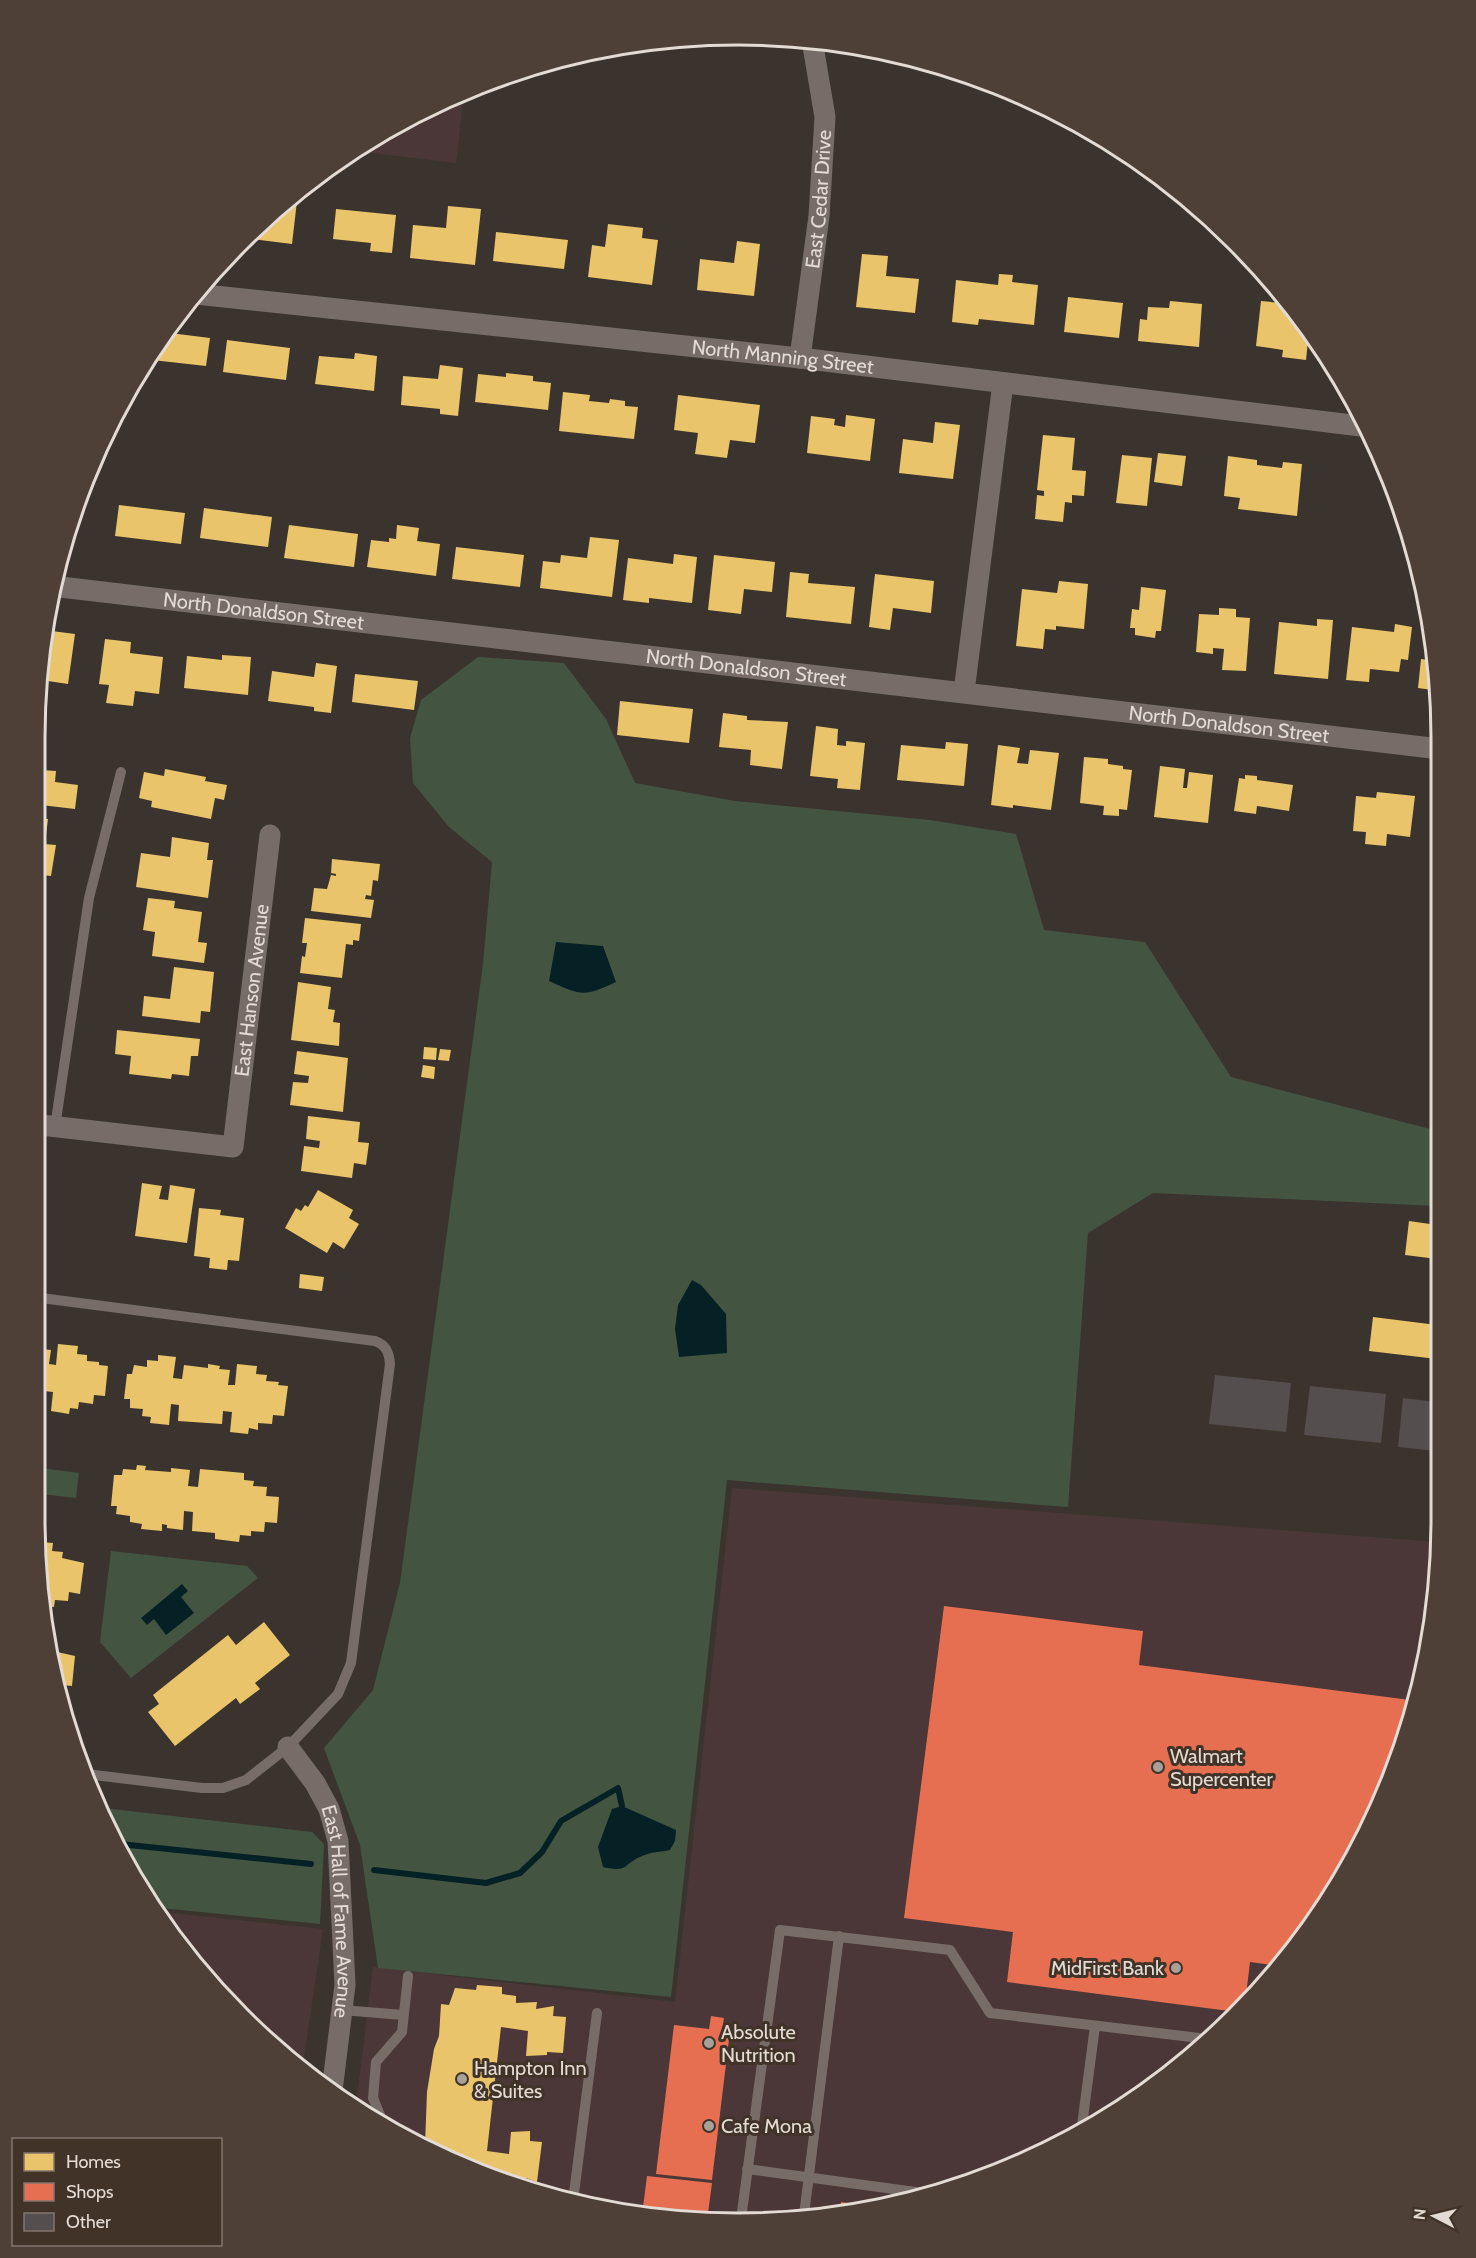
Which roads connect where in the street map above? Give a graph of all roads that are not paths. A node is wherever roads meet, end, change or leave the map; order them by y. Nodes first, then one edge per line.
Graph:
1 (814, 49) edge
2 (206, 294) edge
3 (800, 358) junction
4 (1003, 383) junction
5 (1356, 425) edge
6 (62, 587) edge
7 (964, 692) junction
8 (1431, 748) edge
9 (121, 772) dead end
10 (270, 835) dead end
11 (48, 1126) edge
12 (45, 1299) edge
13 (288, 1747) junction
14 (94, 1775) edge
15 (839, 1936) junction
16 (408, 1976) dead end
17 (342, 2010) junction
18 (597, 2013) dead end
19 (403, 2015) junction
20 (1095, 2025) junction
21 (1198, 2038) edge
22 (333, 2082) edge
23 (379, 2112) edge
24 (1083, 2121) edge
25 (747, 2169) junction
26 (808, 2178) junction
27 (911, 2191) edge
28 (574, 2193) edge
29 (805, 2210) edge
30 (742, 2213) edge

1 - 3 street, East Cedar Drive
2 - 3 street, North Manning Street
3 - 4 street, North Manning Street
4 - 5 street, North Manning Street
4 - 7 street
6 - 7 street, North Donaldson Street
7 - 8 street, North Donaldson Street
9 - 11 lane
10 - 11 street, East Hanson Avenue
12 - 13 lane
13 - 14 lane
13 - 17 street, East Hall of Fame Avenue
15 - 20 lane
15 - 25 lane
15 - 26 lane
16 - 19 lane
17 - 19 lane
17 - 22 street, East Hall of Fame Avenue
18 - 28 lane
19 - 23 lane
20 - 21 lane
20 - 24 lane
25 - 26 lane
25 - 30 lane
26 - 27 lane
26 - 29 lane

